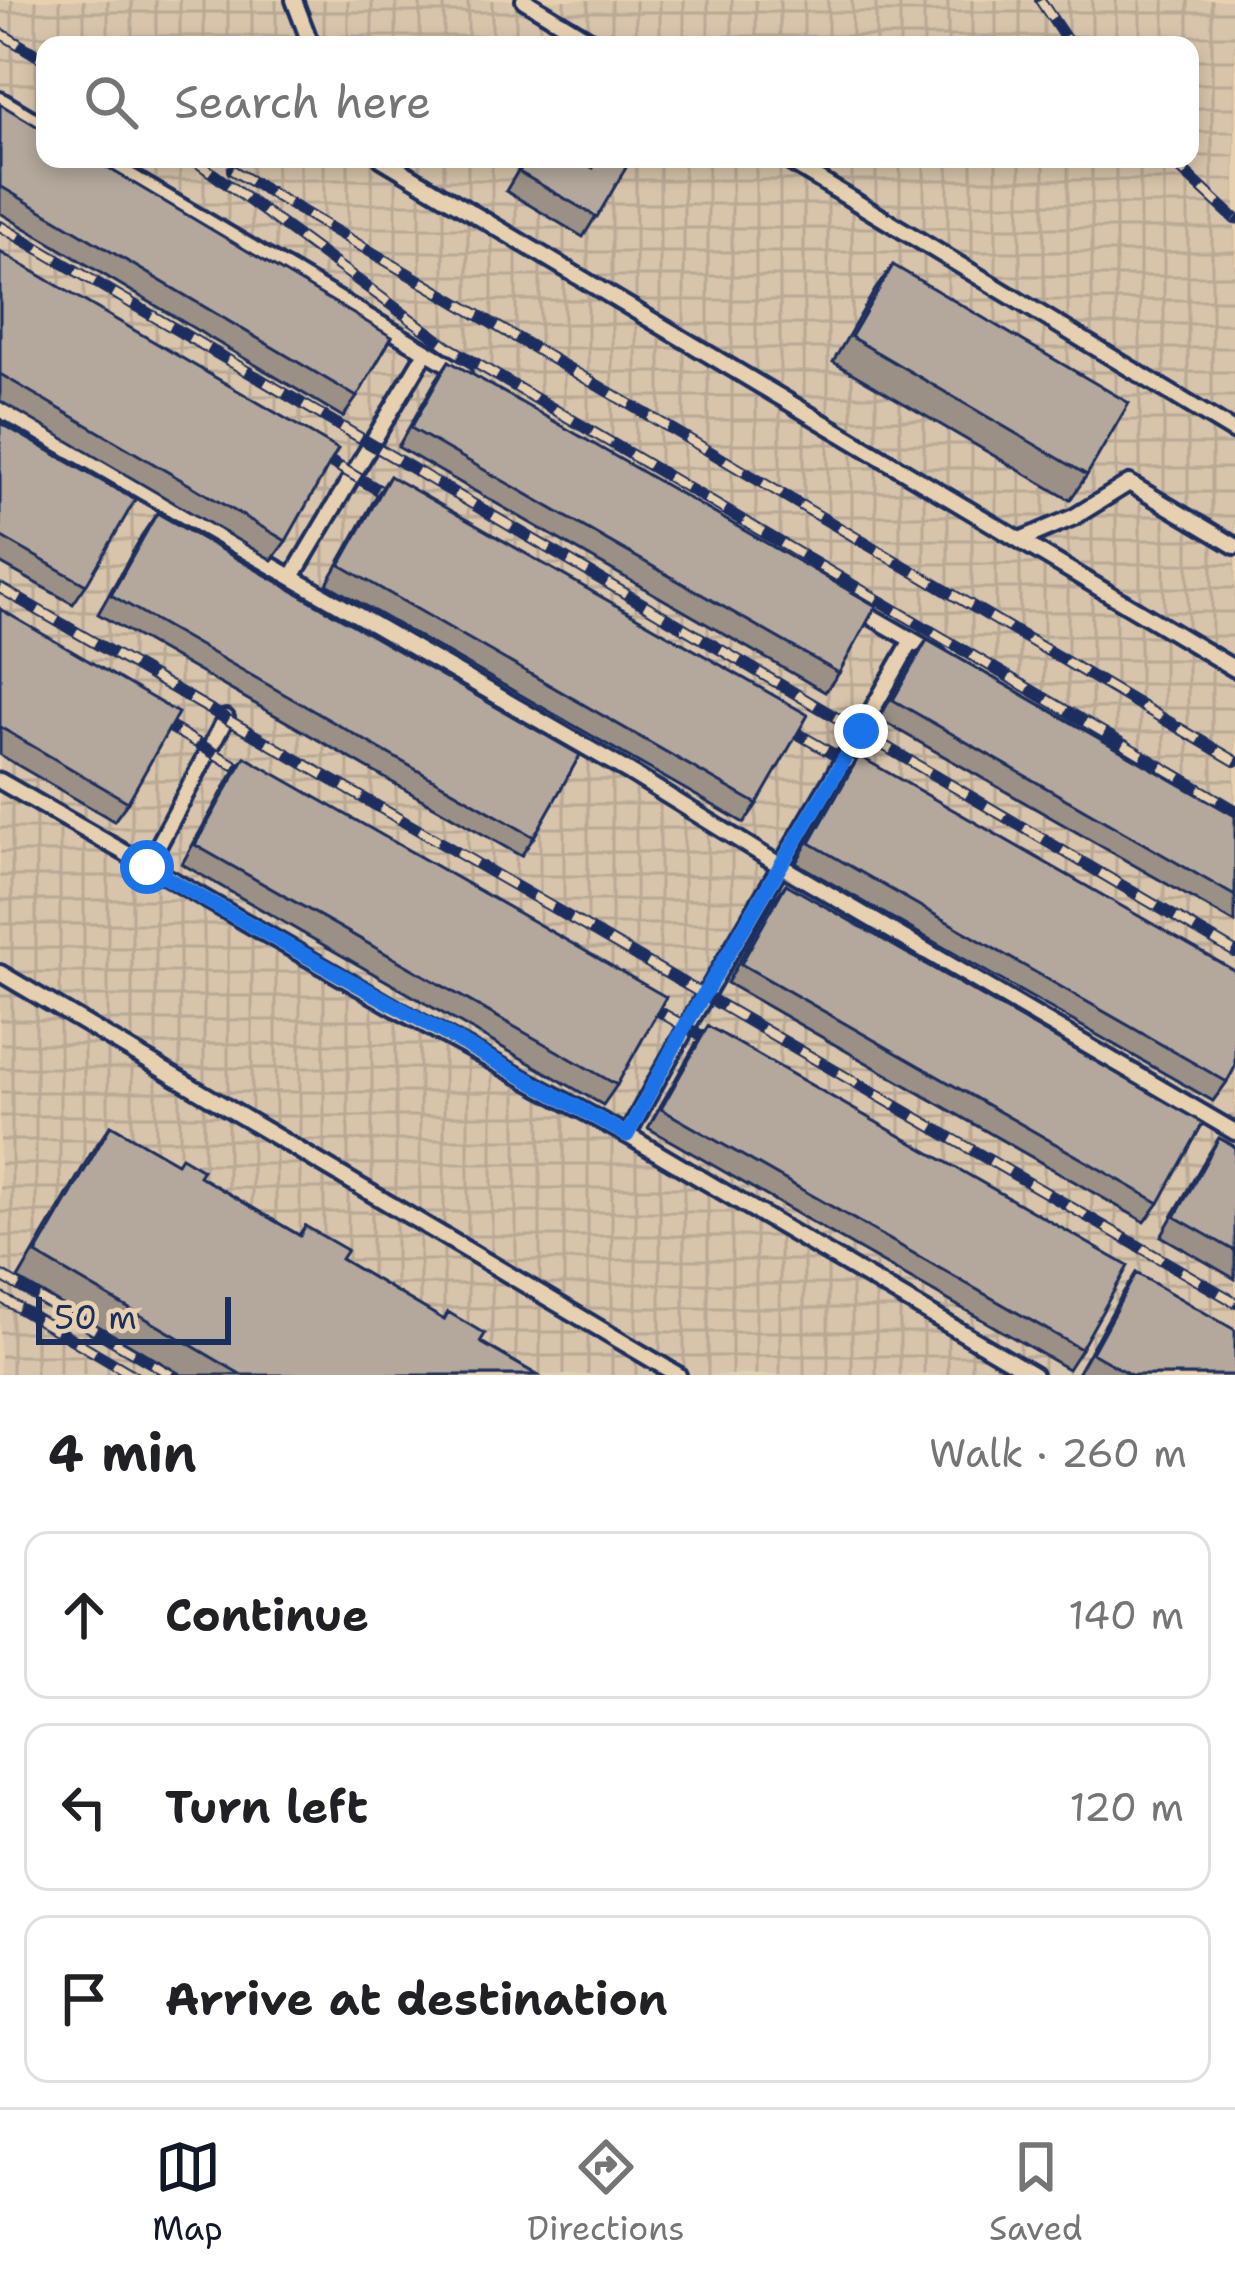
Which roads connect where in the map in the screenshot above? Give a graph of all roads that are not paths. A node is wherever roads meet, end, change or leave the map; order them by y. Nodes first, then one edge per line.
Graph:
1 (294, 0) edge
2 (524, 0) edge
3 (308, 36) edge
4 (583, 36) edge
5 (0, 100) edge
6 (36, 122) edge
7 (116, 168) edge
8 (397, 168) edge
9 (800, 168) edge
10 (426, 352) junction
11 (479, 383) edge
12 (0, 409) edge
13 (1235, 432) edge
14 (1020, 540) junction
15 (1235, 546) edge
16 (292, 577) junction
17 (853, 605) edge
18 (912, 640) junction
19 (952, 663) edge
20 (1235, 669) edge
21 (226, 718) dead end
22 (0, 781) edge
23 (782, 866) junction
24 (147, 867) junction
25 (0, 973) edge
26 (1235, 1132) edge
27 (627, 1135) junction
28 (678, 1375) edge
29 (1034, 1375) edge

1 - 3 lane
2 - 4 lane
5 - 6 lane
7 - 10 lane
8 - 14 lane
9 - 13 lane
10 - 11 lane
10 - 16 lane
12 - 16 lane
14 - 15 lane
14 - 20 lane
16 - 23 lane
17 - 18 lane
18 - 19 lane
18 - 23 lane
21 - 24 lane
22 - 24 lane
23 - 26 lane
23 - 27 lane
24 - 27 lane
25 - 28 lane
27 - 29 lane

